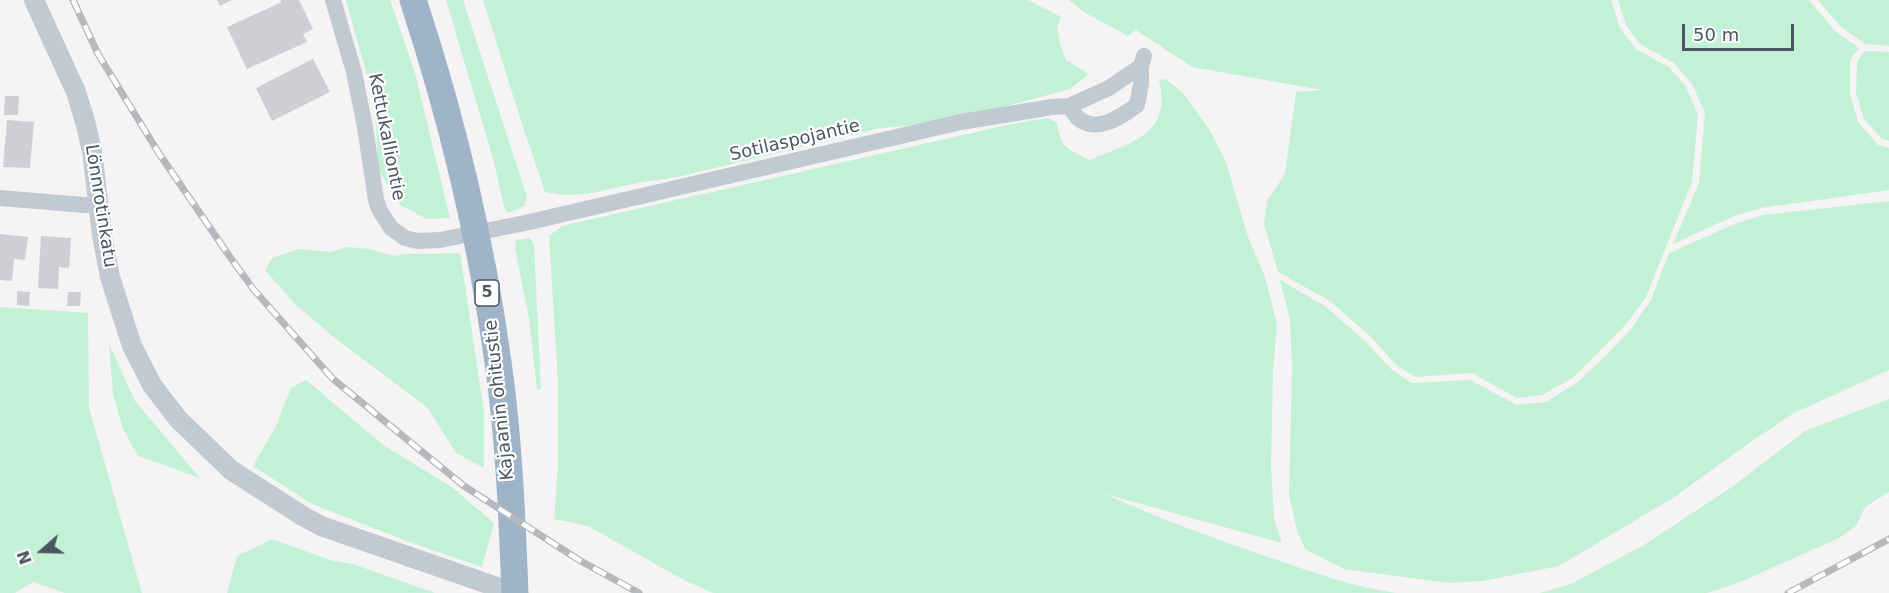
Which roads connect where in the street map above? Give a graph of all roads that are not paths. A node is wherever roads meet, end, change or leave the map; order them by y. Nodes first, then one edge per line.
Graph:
1 (34, 0) edge
2 (333, 0) edge
3 (413, 0) edge
4 (1069, 106) junction
5 (0, 198) edge
6 (98, 205) junction
7 (440, 240) joint
8 (514, 593) edge

1 - 6 street, Lönnrotinkatu
2 - 7 street, Kettukalliontie
3 - 8 highway, Kajaanin ohitustie / 5
4 - 4 street, Sotilaspojantie
4 - 7 street, Sotilaspojantie
5 - 6 street
6 - 8 street, Lönnrotinkatu

